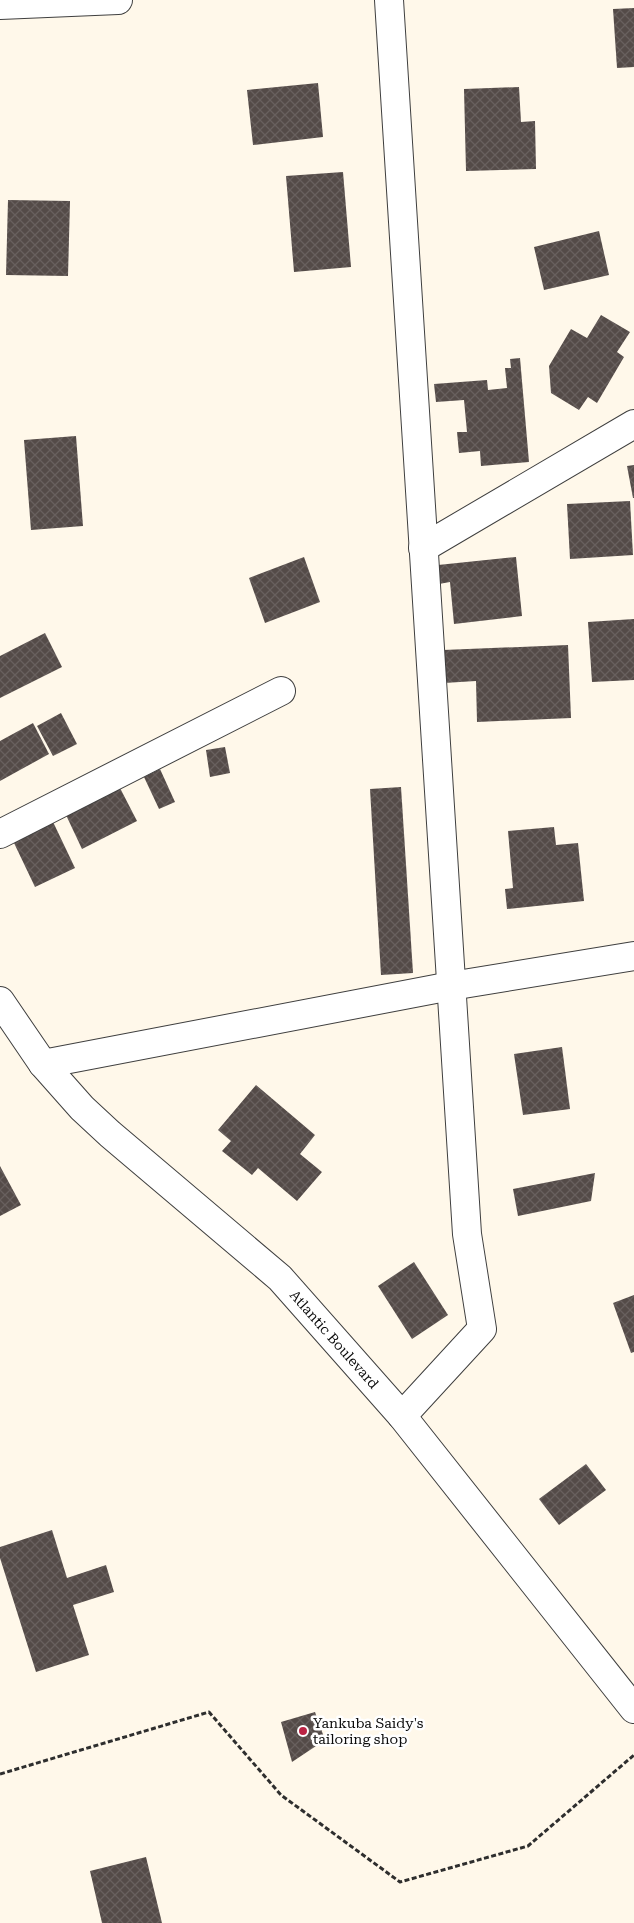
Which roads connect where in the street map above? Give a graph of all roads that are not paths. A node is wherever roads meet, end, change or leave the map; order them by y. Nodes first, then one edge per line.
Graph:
1 (118, 0) edge
2 (389, 0) edge
3 (0, 5) edge
4 (634, 424) edge
5 (423, 548) junction
6 (281, 691) dead end
7 (0, 834) edge
8 (634, 956) edge
9 (451, 986) junction
10 (0, 1002) edge
11 (43, 1064) junction
12 (402, 1416) junction
13 (634, 1709) edge

1 - 3 street
2 - 5 street
4 - 5 street
5 - 9 street
6 - 7 street
8 - 9 street
9 - 11 street
9 - 12 street
10 - 11 street, Atlantic Boulevard
11 - 12 street, Atlantic Boulevard
12 - 13 street, Atlantic Boulevard

